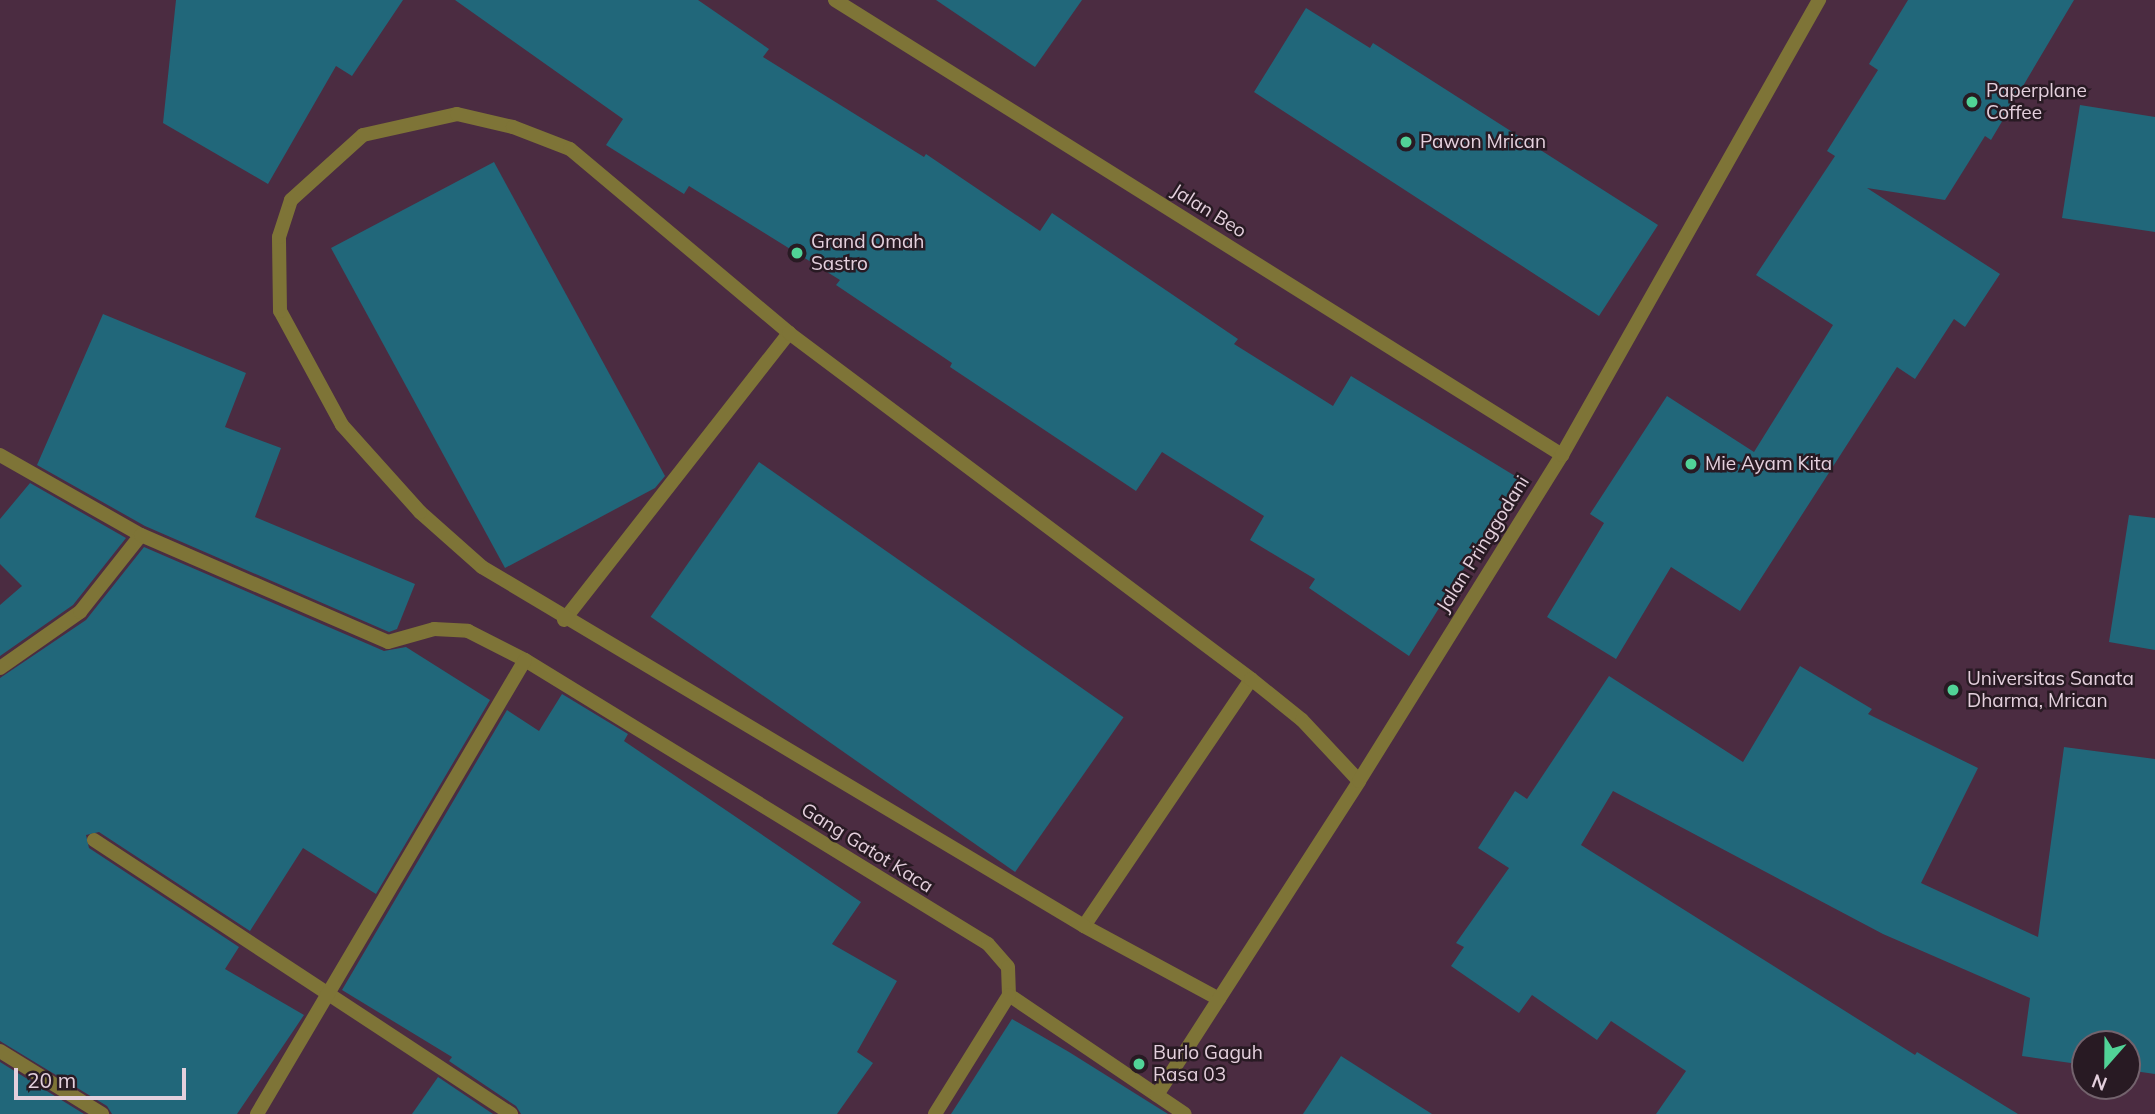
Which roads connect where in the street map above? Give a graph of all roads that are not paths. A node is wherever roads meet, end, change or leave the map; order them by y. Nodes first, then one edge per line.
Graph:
1 (835, 0) edge
2 (1819, 0) edge
3 (789, 332) junction
4 (1562, 454) junction
5 (0, 455) edge
6 (141, 535) junction
7 (564, 620) junction
8 (525, 660) junction
9 (0, 668) edge
10 (1251, 679) junction
11 (1359, 781) junction
12 (94, 840) dead end
13 (1084, 926) junction
14 (330, 993) junction
15 (1009, 996) junction
16 (1219, 999) junction
17 (0, 1051) edge
18 (1157, 1095) junction
19 (102, 1114) edge
20 (257, 1114) edge
21 (511, 1114) edge
22 (934, 1114) edge
23 (1185, 1114) edge

1 - 4 street, Jalan Beo
2 - 4 street, Jalan Pringgodani
3 - 7 street
3 - 7 street
3 - 10 street
4 - 11 street, Jalan Pringgodani
5 - 6 street, Gang Gatot Kaca
6 - 8 street, Gang Gatot Kaca
6 - 9 street
7 - 13 street
8 - 14 street
8 - 15 street, Gang Gatot Kaca
10 - 11 street
10 - 13 street
11 - 16 street, Jalan Pringgodani
12 - 14 street
13 - 16 street
14 - 20 street
14 - 21 street
15 - 18 street
15 - 22 street
16 - 18 street, Jalan Pringgodani
17 - 19 street
18 - 23 street

